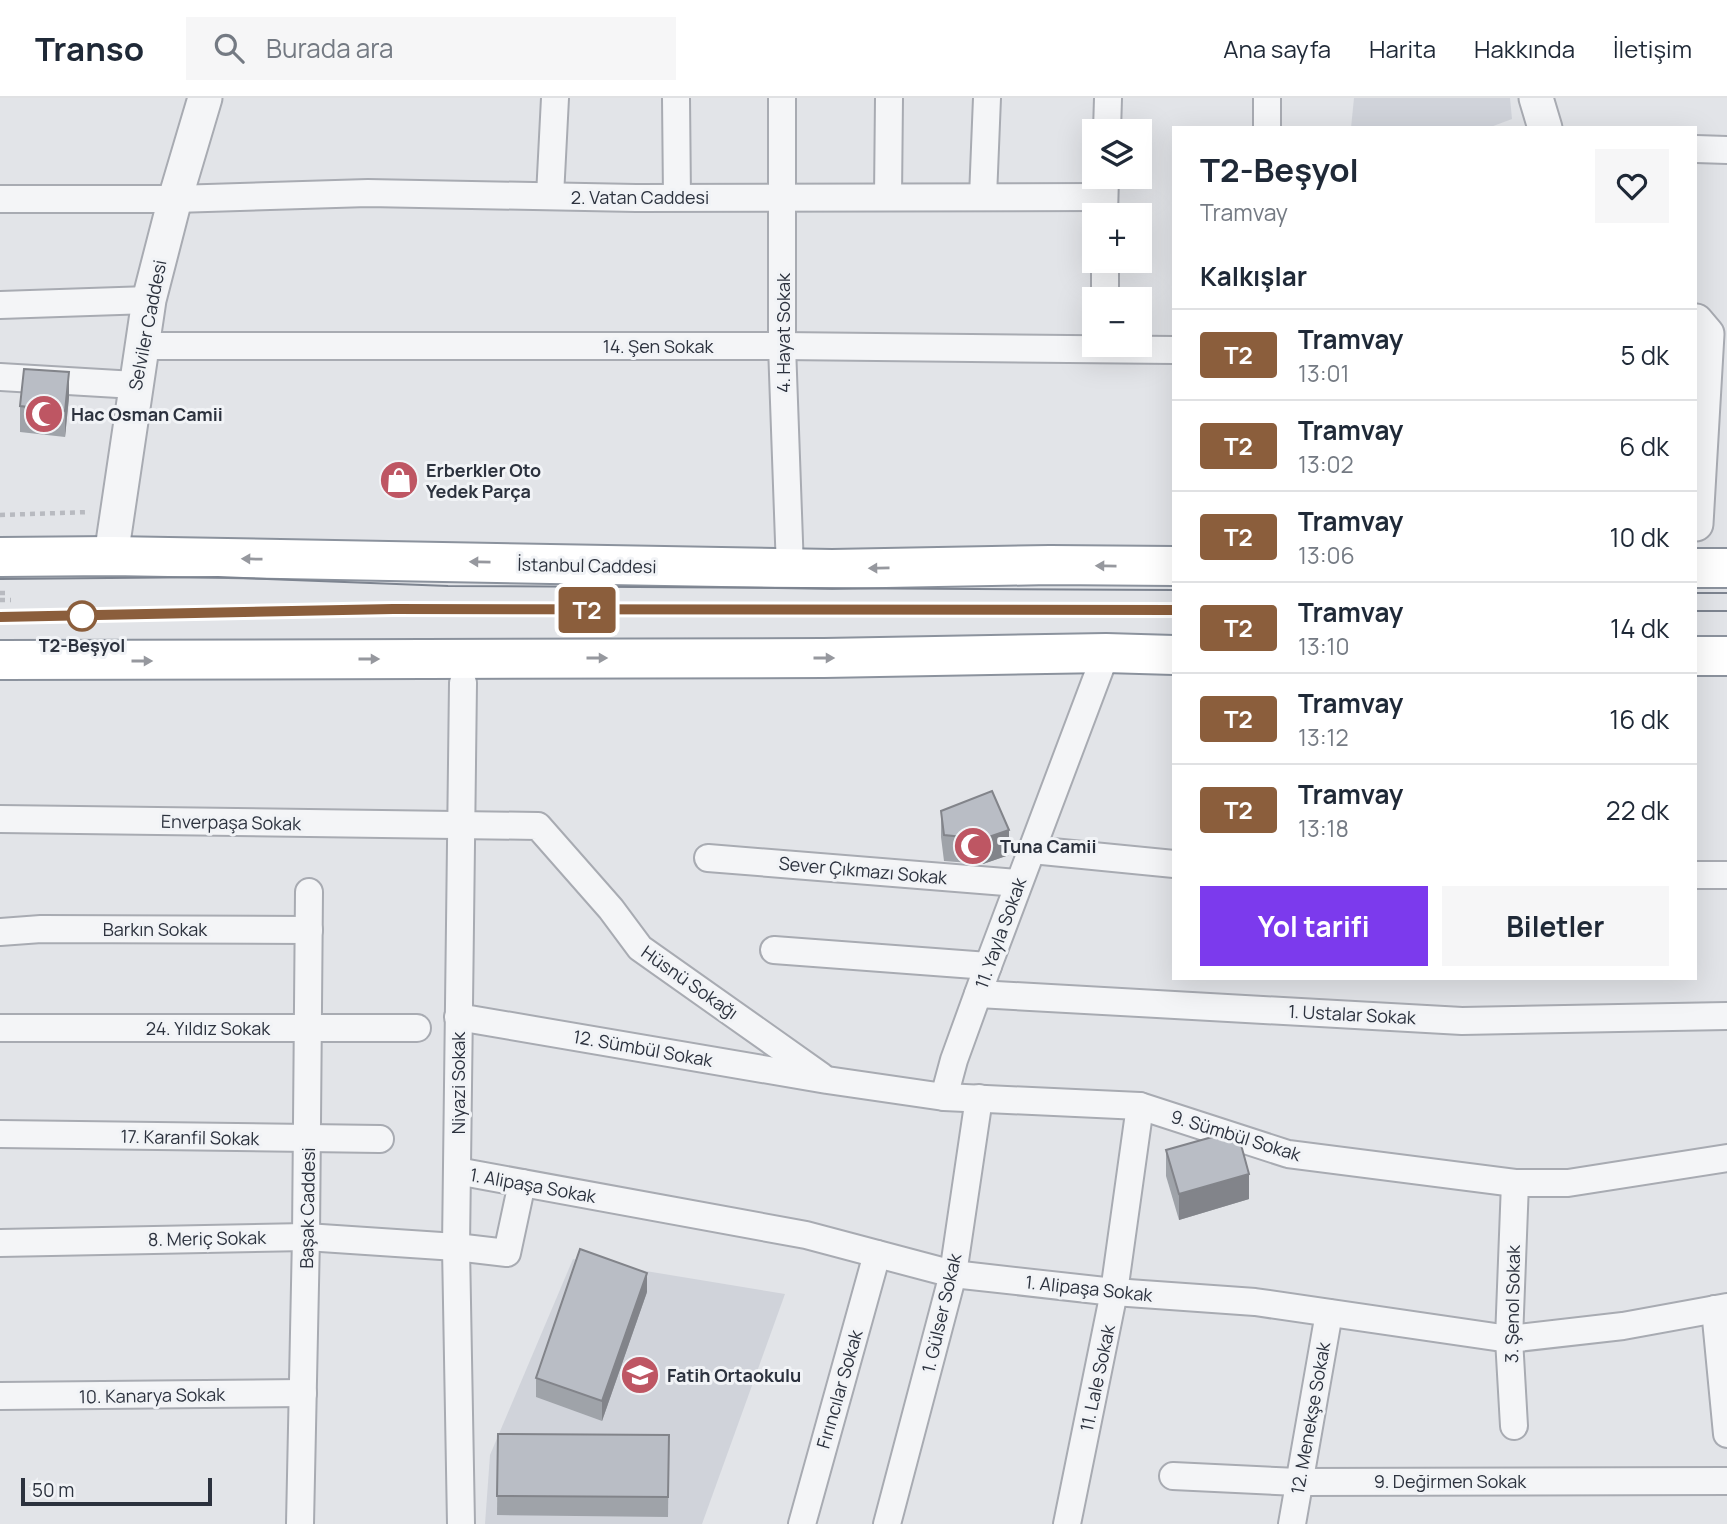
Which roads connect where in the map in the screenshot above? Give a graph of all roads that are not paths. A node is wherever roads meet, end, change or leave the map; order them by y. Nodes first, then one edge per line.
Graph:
1 (205, 98) edge
2 (555, 98) edge
3 (676, 98) edge
4 (782, 98) edge
5 (889, 98) edge
6 (987, 98) edge
7 (1108, 98) edge
8 (1267, 98) edge
9 (1536, 98) edge
10 (1107, 119) edge
11 (1267, 126) edge
12 (1544, 126) edge
13 (1697, 149) edge
14 (1727, 150) edge
15 (550, 196) junction
16 (1105, 196) edge
17 (677, 197) junction
18 (783, 197) junction
19 (888, 197) junction
20 (983, 197) junction
21 (175, 199) junction
22 (0, 200) edge
23 (149, 300) junction
24 (0, 305) edge
25 (1707, 331) edge
26 (141, 346) junction
27 (782, 346) junction
28 (1082, 347) edge
29 (1152, 349) edge
30 (1172, 350) edge
31 (0, 376) edge
32 (135, 385) junction
33 (1697, 506) edge
34 (111, 556) junction
35 (0, 557) edge
36 (1172, 566) edge
37 (1697, 568) edge
38 (1727, 568) edge
39 (790, 569) junction
40 (1106, 653) junction
41 (1172, 655) edge
42 (1697, 656) edge
43 (1727, 656) edge
44 (0, 660) edge
45 (463, 683) dead end
46 (0, 819) edge
47 (461, 825) junction
48 (1032, 850) junction
49 (708, 858) dead end
50 (1172, 864) edge
51 (1697, 875) edge
52 (1727, 875) edge
53 (1018, 883) junction
54 (309, 892) dead end
55 (309, 930) junction
56 (0, 932) edge
57 (774, 950) dead end
58 (988, 966) junction
59 (978, 993) junction
60 (1727, 1016) edge
61 (458, 1017) junction
62 (309, 1027) junction
63 (0, 1028) edge
64 (417, 1028) dead end
65 (827, 1080) junction
66 (944, 1097) junction
67 (979, 1098) junction
68 (1140, 1106) junction
69 (0, 1134) edge
70 (308, 1139) junction
71 (380, 1139) dead end
72 (1727, 1158) edge
73 (457, 1171) junction
74 (522, 1183) junction
75 (1515, 1183) junction
76 (306, 1237) junction
77 (0, 1242) edge
78 (456, 1247) junction
79 (877, 1254) junction
80 (953, 1274) junction
81 (1114, 1292) junction
82 (1721, 1308) edge
83 (1329, 1313) junction
84 (1509, 1339) junction
85 (303, 1393) junction
86 (0, 1396) edge
87 (1514, 1426) dead end
88 (1727, 1434) edge
89 (1173, 1476) dead end
90 (1727, 1480) edge
91 (1298, 1482) junction
92 (300, 1524) edge
93 (461, 1524) edge
94 (802, 1524) edge
95 (887, 1524) edge
96 (1067, 1524) edge
97 (1292, 1524) edge

1 - 21 street, Selviler Caddesi
2 - 15 street
3 - 17 street
4 - 18 street, 4. Hayat Sokak
5 - 19 street
6 - 20 street
7 - 10 street
8 - 11 street
9 - 12 street
13 - 14 street
15 - 17 street, 2. Vatan Caddesi
15 - 21 street, 2. Vatan Caddesi
16 - 20 street, 2. Vatan Caddesi
17 - 18 street, 2. Vatan Caddesi
18 - 19 street, 2. Vatan Caddesi
18 - 27 street, 4. Hayat Sokak
19 - 20 street, 2. Vatan Caddesi
21 - 22 street, 2. Vatan Caddesi
21 - 23 street, Selviler Caddesi
23 - 24 street
23 - 26 street, Selviler Caddesi
25 - 33 street
26 - 27 street, 14. Şen Sokak
26 - 32 street, Selviler Caddesi
27 - 28 street, 14. Şen Sokak
27 - 39 street, 4. Hayat Sokak
29 - 30 street, 14. Şen Sokak
31 - 32 street
32 - 34 street, Selviler Caddesi
34 - 35 highway, İstanbul Caddesi
39 -> 34 highway, İstanbul Caddesi
36 -> 39 highway, İstanbul Caddesi
37 - 38 highway
40 - 41 highway
44 -> 40 highway
40 - 48 street, 11. Yayla Sokak
42 - 43 highway
45 - 47 street, Niyazi Sokak
46 - 47 street, Enverpaşa Sokak
47 - 61 street, Niyazi Sokak
47 - 65 street, Hüsnü Sokağı
48 - 50 street
48 - 53 street, 11. Yayla Sokak
49 - 53 street, Sever Çıkmazı Sokak
51 - 52 street
53 - 58 street, 11. Yayla Sokak
54 - 55 street, Başak Caddesi
55 - 56 street, Barkın Sokak
55 - 62 street, Başak Caddesi
57 - 58 street
58 - 59 street, 11. Yayla Sokak
59 - 60 street, 1. Ustalar Sokak
59 - 66 street, 11. Yayla Sokak
61 - 65 street, 12. Sümbül Sokak
61 - 73 street, Niyazi Sokak
62 - 63 street, 24. Yıldız Sokak
62 - 64 street, 24. Yıldız Sokak
62 - 70 street, Başak Caddesi
65 - 66 street, 9. Sümbül Sokak
66 - 67 street, 9. Sümbül Sokak
67 - 68 street, 9. Sümbül Sokak
67 - 80 street, 1. Gülser Sokak
68 - 75 street, 9. Sümbül Sokak
68 - 81 street, 11. Lale Sokak
69 - 70 street, 17. Karanfil Sokak
70 - 71 street, 17. Karanfil Sokak
70 - 76 street, Başak Caddesi
72 - 75 street, 9. Sümbül Sokak
73 - 74 street, 1. Alipaşa Sokak
73 - 78 street, Niyazi Sokak
74 - 78 street, 8. Meriç Sokak
74 - 79 street, 1. Alipaşa Sokak
75 - 84 street, 3. Şenol Sokak
76 - 77 street, 8. Meriç Sokak
76 - 78 street, 8. Meriç Sokak
76 - 85 street, Başak Caddesi
78 - 93 street, Niyazi Sokak
79 - 80 street, 1. Alipaşa Sokak
79 - 94 street, Fırıncılar Sokak
80 - 81 street, 1. Alipaşa Sokak
80 - 95 street, 1. Gülser Sokak
81 - 83 street, 1. Alipaşa Sokak
81 - 96 street, 11. Lale Sokak
82 - 84 street, 1. Alipaşa Sokak
82 - 88 street
83 - 84 street, 1. Alipaşa Sokak
83 - 91 street, 12. Menekşe Sokak
84 - 87 street, 3. Şenol Sokak
85 - 86 street, 10. Kanarya Sokak
85 - 92 street, Başak Caddesi
89 - 91 street, 9. Değirmen Sokak
90 - 91 street, 9. Değirmen Sokak
91 - 97 street, 12. Menekşe Sokak

